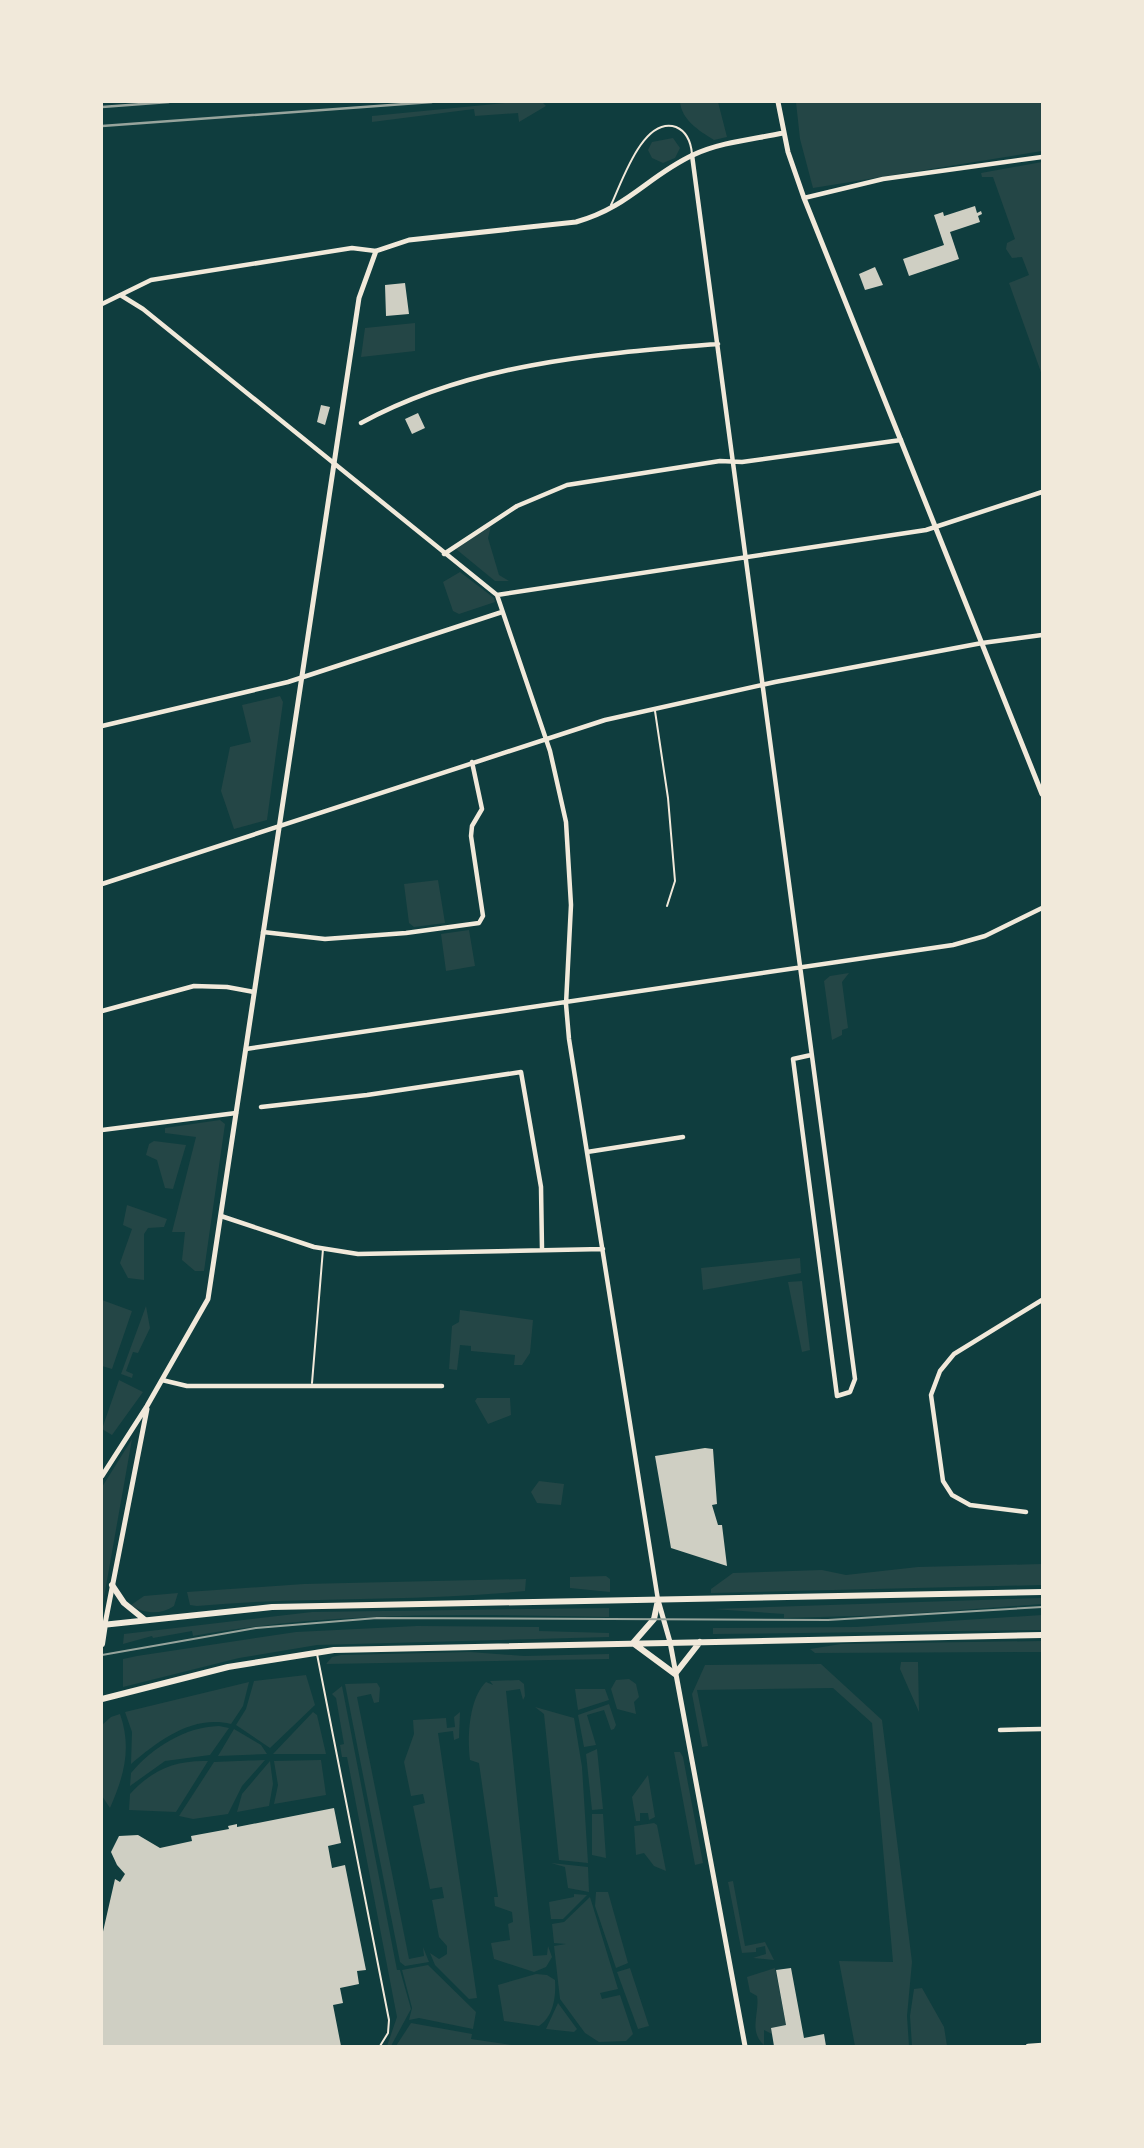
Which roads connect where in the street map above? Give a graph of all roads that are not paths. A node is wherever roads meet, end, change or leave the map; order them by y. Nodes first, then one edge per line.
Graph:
1 (778, 102) edge
2 (783, 133) junction
3 (692, 155) junction
4 (1042, 156) edge
5 (804, 198) junction
6 (608, 211) junction
7 (376, 251) junction
8 (122, 296) junction
9 (102, 304) edge
10 (718, 344) junction
11 (361, 423) dead end
12 (901, 440) junction
13 (733, 462) junction
14 (333, 464) junction
15 (1042, 492) edge
16 (936, 528) junction
17 (444, 554) junction
18 (746, 558) junction
19 (497, 595) junction
20 (502, 611) junction
21 (1042, 635) edge
22 (982, 643) junction
23 (300, 678) junction
24 (763, 686) junction
25 (654, 710) junction
26 (102, 726) edge
27 (546, 739) junction
28 (472, 762) junction
29 (1042, 794) edge
30 (277, 827) junction
31 (102, 884) edge
32 (667, 906) dead end
33 (1042, 908) edge
34 (263, 932) junction
35 (801, 968) junction
36 (254, 992) junction
37 (566, 1004) junction
38 (102, 1011) edge
39 (246, 1049) junction
40 (811, 1055) junction
41 (261, 1107) dead end
42 (236, 1113) junction
43 (102, 1130) edge
44 (682, 1137) dead end
45 (587, 1152) junction
46 (221, 1216) junction
47 (323, 1248) junction
48 (542, 1248) junction
49 (603, 1249) junction
50 (1042, 1300) edge
51 (162, 1380) junction
52 (312, 1386) junction
53 (442, 1386) dead end
54 (148, 1406) junction
55 (102, 1476) edge
56 (1026, 1511) dead end
57 (112, 1585) junction
58 (1042, 1592) edge
59 (658, 1600) junction
60 (145, 1620) junction
61 (103, 1624) edge
62 (1042, 1635) edge
63 (670, 1642) junction
64 (699, 1642) junction
65 (634, 1643) junction
66 (102, 1644) edge
67 (317, 1651) junction
68 (675, 1674) junction
69 (102, 1699) edge
70 (1042, 1729) edge
71 (1000, 1730) dead end
72 (380, 2046) edge
73 (744, 2046) edge
74 (1028, 2046) edge
75 (1042, 2046) edge

1 - 2 street
2 - 3 street
2 - 5 street
3 - 6 street
3 - 6 lane
3 - 10 street
4 - 5 street
5 - 12 street
6 - 7 street
7 - 8 street
7 - 14 street
8 - 9 street
8 - 14 street
10 - 11 street
10 - 13 street
12 - 13 street
12 - 16 street
13 - 17 street
13 - 18 street
14 - 17 street
14 - 23 street
15 - 16 street
16 - 18 street
16 - 22 street
17 - 19 street
18 - 19 street
18 - 24 street
19 - 20 street
20 - 23 street
20 - 27 street
21 - 22 street
22 - 24 street
22 - 29 street
23 - 26 street
23 - 30 street
24 - 25 street
24 - 35 street
25 - 27 street
25 - 32 lane
27 - 28 street
27 - 37 street
28 - 30 street
28 - 34 street
30 - 31 street
30 - 34 street
33 - 35 street
34 - 36 street
35 - 37 street
35 - 40 street
36 - 38 street
36 - 39 street
37 - 39 street
37 - 45 street
39 - 42 street
40 - 40 street
41 - 48 street
42 - 43 street
42 - 46 street
44 - 45 street
45 - 49 street
46 - 47 street
46 - 51 street
47 - 48 street
47 - 52 lane
48 - 49 street
49 - 59 street
50 - 56 street
51 - 52 street
51 - 54 street
52 - 53 street
54 - 55 street
54 - 57 street
57 - 60 main road
57 - 61 street
58 - 59 main road
59 - 60 main road
59 - 63 street
59 - 65 main road
60 - 61 main road
61 - 66 main road
62 - 64 main road
63 - 64 main road
63 - 65 main road
63 - 68 street
64 - 68 main road
65 - 67 main road
65 - 68 main road
67 - 69 main road
67 - 72 lane
68 - 73 street
70 - 71 street
74 - 75 street

